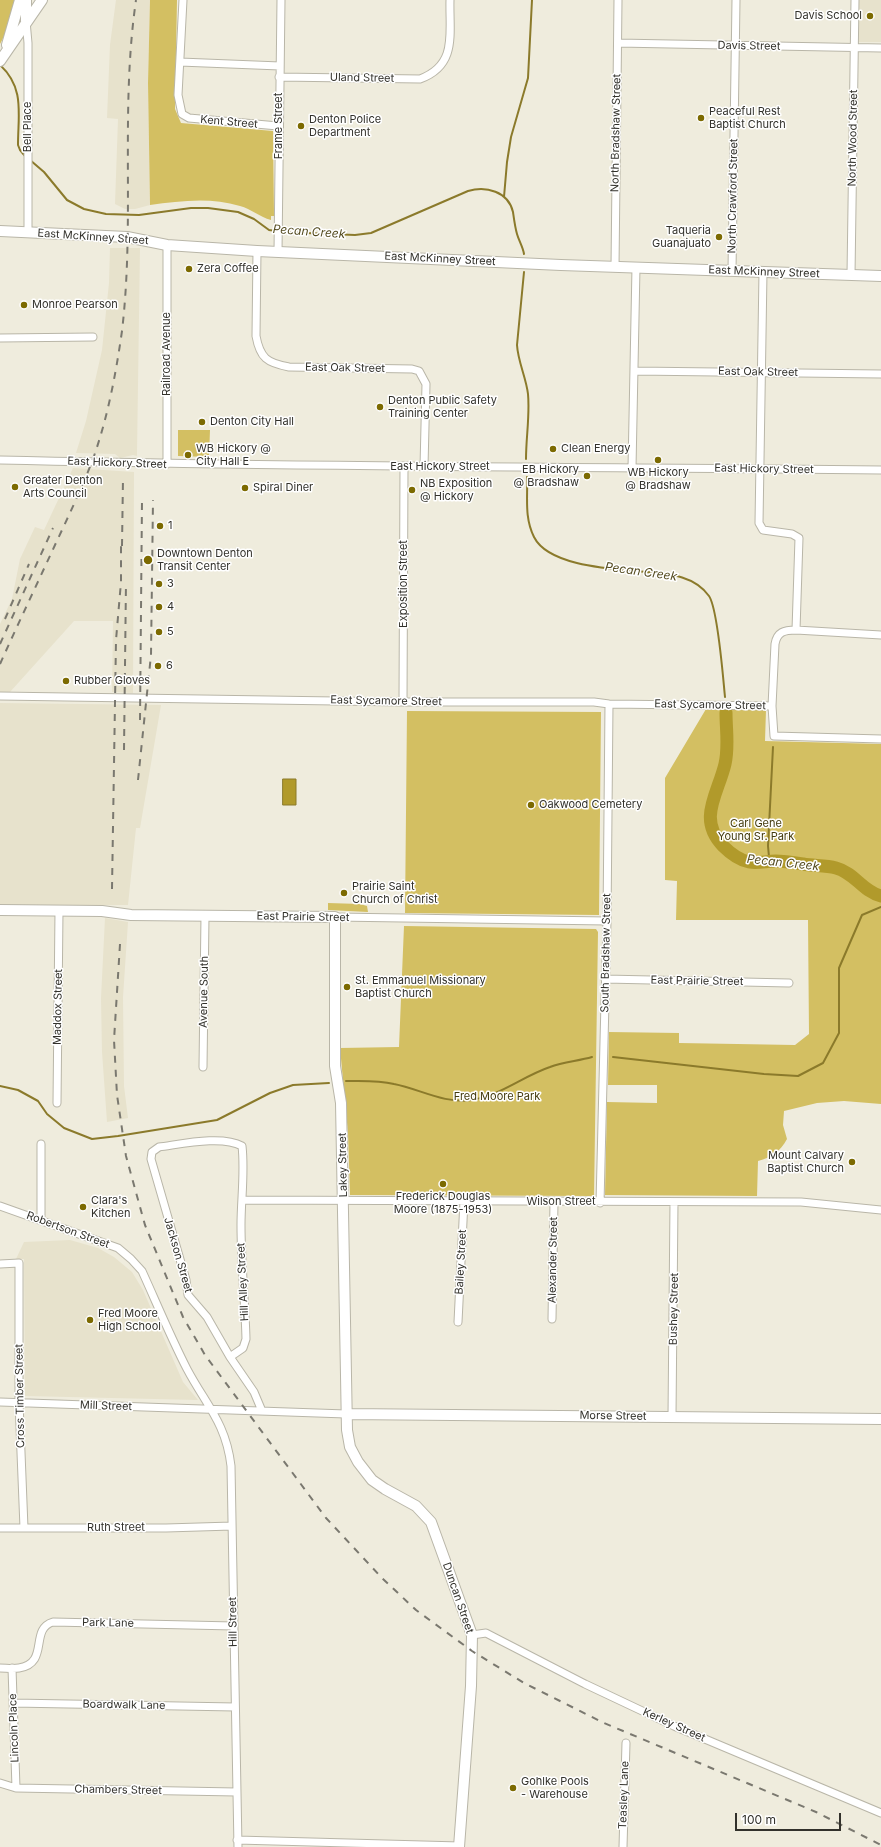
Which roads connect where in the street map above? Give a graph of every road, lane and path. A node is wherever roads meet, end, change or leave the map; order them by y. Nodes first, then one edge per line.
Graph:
1 (20, 0) edge
2 (26, 0) edge
3 (42, 0) edge
4 (183, 0) edge
5 (281, 0) edge
6 (450, 0) edge
7 (618, 0) edge
8 (736, 0) edge
9 (855, 0) edge
10 (26, 21) junction
11 (618, 43) junction
12 (736, 46) junction
13 (854, 47) junction
14 (881, 48) edge
15 (2, 59) edge
16 (180, 62) junction
17 (280, 66) junction
18 (279, 78) junction
19 (278, 126) junction
20 (0, 231) edge
21 (28, 232) junction
22 (167, 245) junction
23 (257, 251) junction
24 (278, 252) junction
25 (615, 267) junction
26 (636, 267) junction
27 (732, 271) junction
28 (763, 272) junction
29 (851, 275) junction
30 (881, 276) edge
31 (93, 337) dead end
32 (0, 338) edge
33 (635, 371) junction
34 (762, 372) junction
35 (881, 374) edge
36 (0, 460) edge
37 (167, 464) junction
38 (404, 467) junction
39 (424, 467) junction
40 (632, 468) junction
41 (760, 469) junction
42 (881, 470) edge
43 (796, 630) junction
44 (881, 635) edge
45 (0, 696) edge
46 (404, 702) junction
47 (609, 704) junction
48 (772, 706) junction
49 (881, 739) edge
50 (0, 910) edge
51 (59, 911) junction
52 (205, 916) junction
53 (335, 918) junction
54 (607, 921) junction
55 (605, 979) junction
56 (789, 983) dead end
57 (203, 1067) dead end
58 (57, 1103) dead end
59 (41, 1144) dead end
60 (152, 1152) joint
61 (242, 1200) junction
62 (344, 1200) junction
63 (464, 1201) junction
64 (554, 1202) junction
65 (600, 1202) junction
66 (674, 1202) junction
67 (0, 1206) edge
68 (881, 1210) edge
69 (41, 1220) junction
70 (0, 1264) edge
71 (552, 1319) dead end
72 (458, 1322) dead end
73 (230, 1357) junction
74 (0, 1402) edge
75 (19, 1402) junction
76 (211, 1409) junction
77 (262, 1411) junction
78 (346, 1414) junction
79 (672, 1416) junction
80 (881, 1419) edge
81 (232, 1526) junction
82 (0, 1528) edge
83 (24, 1528) junction
84 (234, 1626) junction
85 (472, 1635) junction
86 (0, 1668) edge
87 (12, 1668) junction
88 (13, 1703) junction
89 (235, 1707) junction
90 (626, 1743) dead end
91 (0, 1783) edge
92 (16, 1788) junction
93 (236, 1792) junction
94 (881, 1813) edge
95 (237, 1843) edge
96 (460, 1847) edge
97 (622, 1847) edge

1 - 15 street
2 - 10 street
3 - 10 street
4 - 16 street
5 - 17 street, Frame Street
6 - 18 street, Uland Street
7 - 11 street, North Bradshaw Street
8 - 12 street, North Crawford Street
9 - 13 street, North Wood Street
10 - 15 street
10 - 21 street, Bell Place
11 - 12 street, Davis Street
11 - 25 street, North Bradshaw Street
12 - 13 street, Davis Street
12 - 27 street, North Crawford Street
13 - 14 street, Davis Street
13 - 29 street, North Wood Street
16 - 17 street
16 - 19 street, Kent Street
17 - 18 street, Frame Street
18 - 19 street, Frame Street
19 - 24 street, Frame Street
20 - 21 street, East McKinney Street
21 - 22 street, East McKinney Street
22 - 23 street, East McKinney Street
22 - 37 street, Railroad Avenue
23 - 24 street, East McKinney Street
23 - 39 street, East Oak Street
24 - 25 street, East McKinney Street
25 - 26 street, East McKinney Street
26 - 27 street, East McKinney Street
26 - 33 street
27 - 28 street, East McKinney Street
28 - 29 street, East McKinney Street
28 - 34 street
29 - 30 street, East McKinney Street
31 - 32 street
33 - 34 street, East Oak Street
33 - 40 street
34 - 35 street, East Oak Street
34 - 41 street
36 - 37 street, East Hickory Street
37 - 38 street, East Hickory Street
38 - 39 street, East Hickory Street
38 - 46 street, Exposition Street
39 - 40 street, East Hickory Street
40 - 41 street, East Hickory Street
41 - 42 street, East Hickory Street
41 - 43 street
43 - 44 street
43 - 48 street
45 - 46 street, East Sycamore Street
46 - 47 street, East Sycamore Street
47 - 48 street, East Sycamore Street
47 - 54 street, South Bradshaw Street
48 - 49 street
50 - 51 street, East Prairie Street
51 - 52 street, East Prairie Street
51 - 58 street, Maddox Street
52 - 53 street, East Prairie Street
52 - 57 street, Avenue South
53 - 54 street, East Prairie Street
53 - 62 street, Lakey Street
54 - 55 street, South Bradshaw Street
55 - 56 street, East Prairie Street
55 - 65 street, South Bradshaw Street
59 - 69 street
60 - 61 street, Hill Alley Street
60 - 73 street, Jackson Street
61 - 62 street, Wilson Street
61 - 73 street, Hill Alley Street
62 - 63 street, Wilson Street
62 - 78 street, Lakey Street
63 - 64 street, Wilson Street
63 - 72 street, Bailey Street
64 - 65 street, Wilson Street
64 - 71 street, Alexander Street
65 - 66 street, Wilson Street
66 - 68 street, Wilson Street
66 - 79 street, Bushey Street
67 - 69 street, Robertson Street
69 - 76 street, Robertson Street
70 - 75 street, Cross Timber Street
73 - 77 street, Jackson Street
74 - 75 street, Mill Street
75 - 76 street, Mill Street
75 - 83 street, Cross Timber Street
76 - 77 street, Mill Street
76 - 81 street, Hill Street
77 - 78 street, Mill Street
78 - 79 street, Morse Street
78 - 85 street, Duncan Street
79 - 80 street, Morse Street
81 - 83 street, Ruth Street
81 - 84 street, Hill Street
82 - 83 street, Ruth Street
84 - 87 street, Park Lane
84 - 89 street, Hill Street
85 - 94 street, Kerley Street
85 - 96 street, Duncan Street
86 - 87 street, Park Lane
87 - 88 street, Lincoln Place
88 - 89 street, Boardwalk Lane
88 - 92 street, Lincoln Place
89 - 93 street, Hill Street
90 - 97 street, Teasley Lane
91 - 92 street, Chambers Street
92 - 93 street, Chambers Street
93 - 95 street, Hill Street
95 - 96 street

